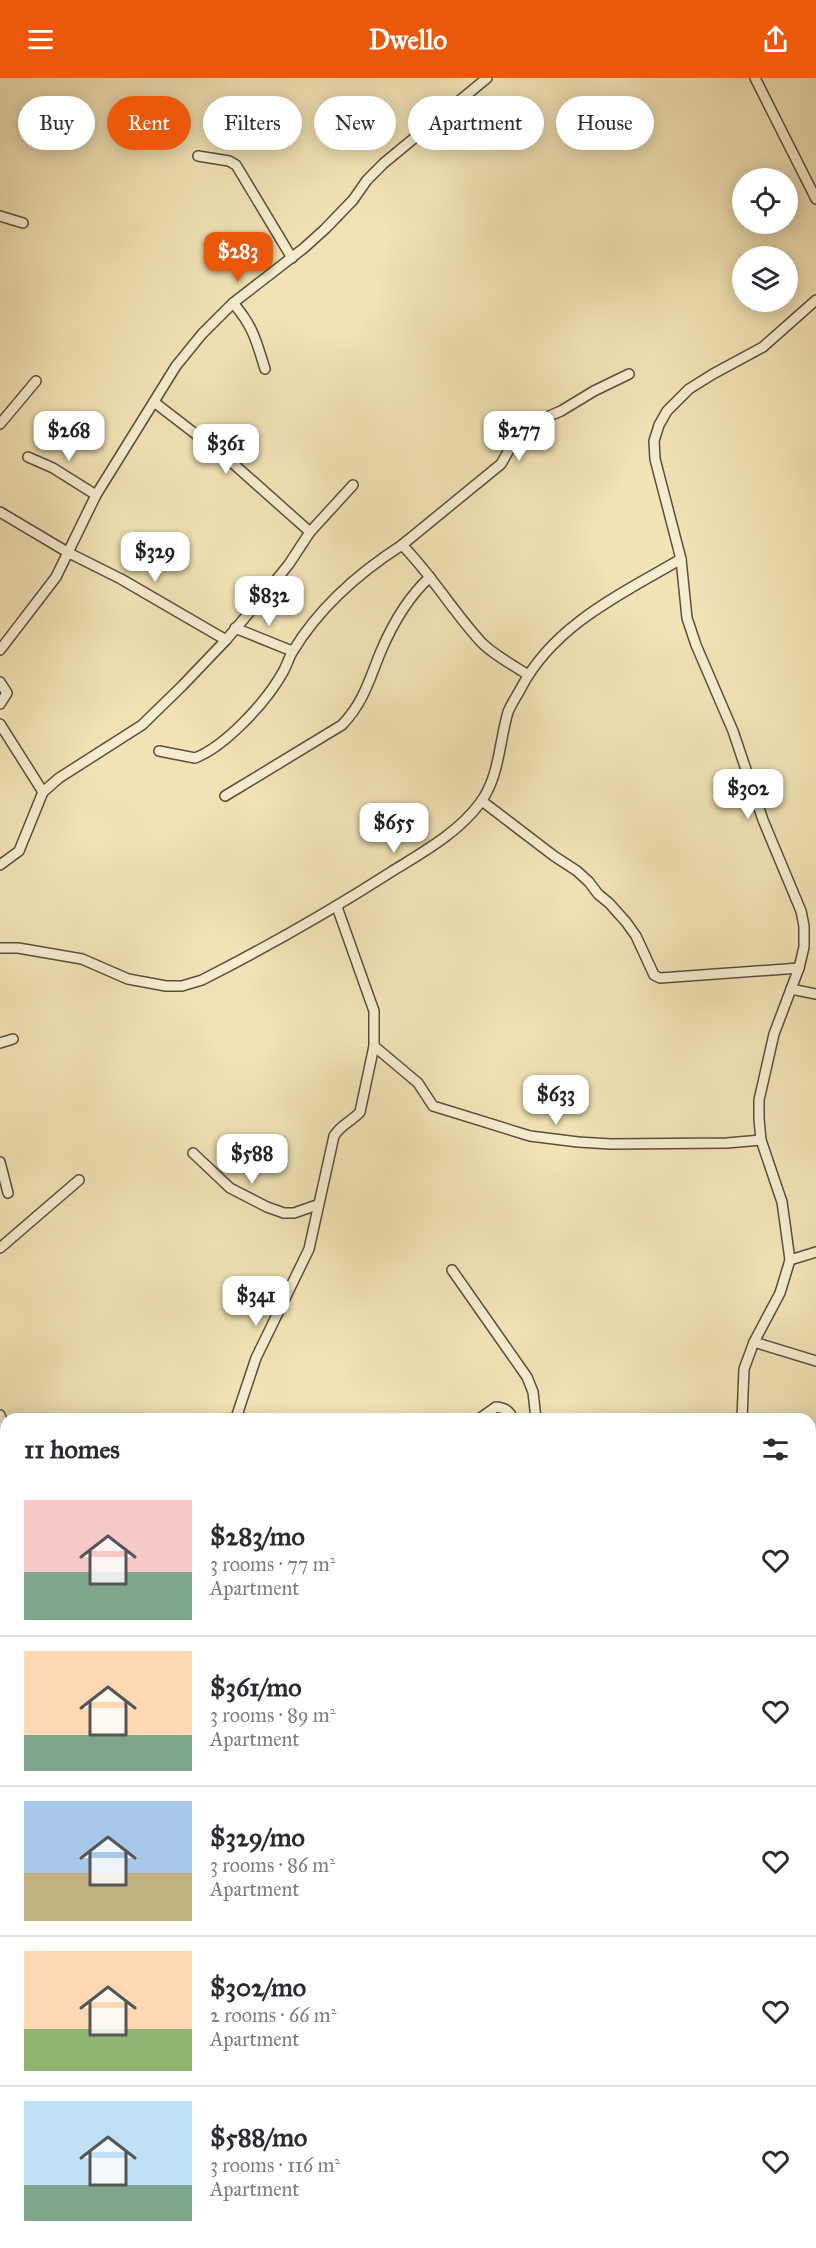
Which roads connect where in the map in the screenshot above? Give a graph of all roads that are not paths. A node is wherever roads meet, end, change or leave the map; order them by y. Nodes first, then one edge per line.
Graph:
1 (487, 78) edge
2 (755, 78) edge
3 (198, 156) dead end
4 (815, 195) edge
5 (0, 216) edge
6 (23, 222) dead end
7 (292, 258) junction
8 (816, 300) edge
9 (233, 303) junction
10 (265, 369) dead end
11 (629, 374) dead end
12 (36, 381) dead end
13 (154, 402) junction
14 (0, 424) edge
15 (28, 457) dead end
16 (353, 485) dead end
17 (96, 495) junction
18 (0, 512) edge
19 (310, 532) junction
20 (402, 546) junction
21 (69, 553) junction
22 (681, 559) junction
23 (430, 578) junction
24 (235, 628) junction
25 (226, 640) junction
26 (0, 650) edge
27 (292, 651) junction
28 (528, 675) junction
29 (0, 682) edge
30 (0, 704) edge
31 (0, 724) edge
32 (159, 752) dead end
33 (43, 792) junction
34 (225, 796) dead end
35 (482, 801) junction
36 (0, 865) edge
37 (338, 907) junction
38 (0, 948) edge
39 (799, 968) junction
40 (791, 988) junction
41 (816, 994) edge
42 (13, 1039) dead end
43 (0, 1043) edge
44 (374, 1046) junction
45 (761, 1140) junction
46 (193, 1153) dead end
47 (0, 1162) edge
48 (79, 1180) dead end
49 (8, 1192) dead end
50 (317, 1205) junction
51 (0, 1248) edge
52 (816, 1252) edge
53 (790, 1260) junction
54 (452, 1269) dead end
55 (754, 1342) junction
56 (816, 1361) edge
57 (238, 1413) edge
58 (488, 1413) edge
59 (510, 1413) edge
60 (535, 1413) edge
61 (742, 1413) edge

1 - 7 street
2 - 4 street
3 - 7 street
5 - 6 street
7 - 9 street
8 - 22 street
9 - 10 street
9 - 13 street
11 - 20 street
12 - 14 street
13 - 17 street
13 - 19 street
15 - 17 street
16 - 19 street
17 - 21 street
18 - 21 street
19 - 24 street
20 - 23 street
20 - 27 street
21 - 25 street
21 - 26 street
22 - 28 street
22 - 39 street
23 - 28 street
23 - 34 street
24 - 25 street
24 - 27 street
25 - 33 street
27 - 32 street
28 - 35 street
29 - 30 street
31 - 33 street
33 - 36 street
35 - 37 street
35 - 39 street
37 - 38 street
37 - 44 street
39 - 40 street
40 - 41 street
40 - 45 street
42 - 43 street
44 - 45 street
44 - 50 street
45 - 53 street
46 - 50 street
47 - 49 street
48 - 51 street
50 - 57 street
52 - 53 street
53 - 55 street
54 - 60 street
55 - 56 street
55 - 61 street
58 - 59 street

